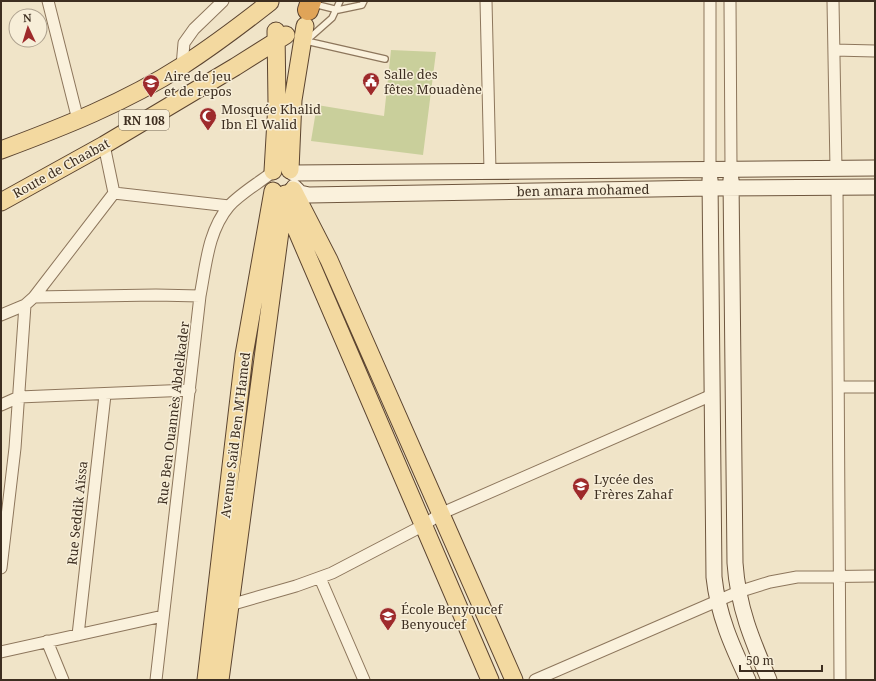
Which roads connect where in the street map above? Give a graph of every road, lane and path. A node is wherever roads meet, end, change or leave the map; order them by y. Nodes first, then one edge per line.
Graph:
1 (48, 1) edge
2 (223, 1) edge
3 (271, 1) edge
4 (340, 1) edge
5 (364, 1) edge
6 (486, 1) edge
7 (710, 1) edge
8 (730, 1) edge
9 (833, 1) edge
10 (338, 10) junction
11 (306, 18) edge
12 (279, 35) junction
13 (834, 50) junction
14 (875, 51) edge
15 (386, 58) dead end
16 (182, 66) junction
17 (235, 67) junction
18 (277, 71) junction
19 (78, 120) junction
20 (104, 145) junction
21 (1, 150) edge
22 (710, 168) junction
23 (731, 168) junction
24 (875, 168) edge
25 (836, 169) junction
26 (490, 171) junction
27 (284, 183) junction
28 (837, 187) junction
29 (875, 187) edge
30 (710, 188) junction
31 (732, 188) junction
32 (114, 193) junction
33 (1, 202) edge
34 (229, 206) junction
35 (200, 296) junction
36 (34, 297) junction
37 (25, 305) junction
38 (1, 314) edge
39 (360, 333) junction
40 (344, 340) junction
41 (839, 387) junction
42 (875, 387) edge
43 (190, 390) junction
44 (105, 395) junction
45 (712, 395) junction
46 (19, 397) junction
47 (1, 405) edge
48 (440, 514) junction
49 (424, 525) junction
50 (1, 568) edge
51 (840, 576) junction
52 (875, 576) edge
53 (320, 578) junction
54 (738, 592) junction
55 (717, 601) junction
56 (230, 605) junction
57 (163, 616) junction
58 (78, 635) junction
59 (47, 641) junction
60 (1, 652) edge
61 (63, 680) edge
62 (156, 680) edge
63 (206, 680) edge
64 (220, 680) edge
65 (364, 680) edge
66 (490, 680) edge
67 (514, 680) edge
68 (535, 680) edge
69 (748, 680) edge
70 (770, 680) edge
71 (840, 680) edge

1 - 19 street
2 - 16 street
3 - 12 main road
3 - 16 main road, RN 108
4 - 10 lane
5 - 10 lane
6 - 26 street
7 - 22 street
8 - 23 street
9 - 13 street
10 - 11 lane
10 - 11 lane
11 - 12 main road, Route de Chaabat
11 - 15 lane
11 - 27 main road, Avenue Saïd Ben M'Hamed
12 - 17 main road, Route de Chaabat / RN 108
12 - 18 main road, Avenue Saïd Ben M'Hamed
13 - 14 street
13 - 25 street
16 - 19 main road, RN 108
17 - 18 main road
17 - 20 main road, Route de Chaabat / RN 108
18 - 27 main road, Avenue Saïd Ben M'Hamed
19 - 21 main road, RN 108
20 - 32 street
20 - 33 main road, Route de Chaabat / RN 108
22 - 23 street, ben amara mohamed
22 - 26 street, ben amara mohamed
22 - 30 street
23 - 25 street, ben amara mohamed
23 - 31 street
24 - 25 street, ben amara mohamed
26 - 27 street, ben amara mohamed
27 - 30 street, ben amara mohamed
27 - 34 street, Rue Ben Ouannès Abdelkader
27 - 39 main road
27 - 40 main road
27 - 56 main road, Avenue Saïd Ben M'Hamed
27 - 63 main road, Avenue Saïd Ben M'Hamed
28 - 29 street, ben amara mohamed
28 - 31 street, ben amara mohamed
28 - 41 street
30 - 31 street, ben amara mohamed
30 - 45 street
31 - 54 street
32 - 34 street
32 - 36 street
34 - 35 street, Rue Ben Ouannès Abdelkader
35 - 36 street
35 - 43 street, Rue Ben Ouannès Abdelkader
36 - 37 street
37 - 38 street
37 - 46 street
39 - 40 main road
39 - 48 main road
40 - 49 main road
41 - 42 street
41 - 51 street
43 - 44 street
43 - 57 street, Rue Ben Ouannès Abdelkader
44 - 46 street
44 - 58 street, Rue Seddik Aïssa
45 - 48 street
45 - 55 street
46 - 47 street
46 - 50 street
48 - 49 street
48 - 67 main road
49 - 53 street
49 - 66 main road
51 - 52 street
51 - 54 street
51 - 71 street
53 - 56 street
53 - 65 street
54 - 55 street
54 - 70 street
55 - 68 street
55 - 69 street
56 - 64 main road, Avenue Saïd Ben M'Hamed
57 - 58 street
57 - 62 street, Rue Ben Ouannès Abdelkader
58 - 59 street
59 - 60 street
59 - 61 street

